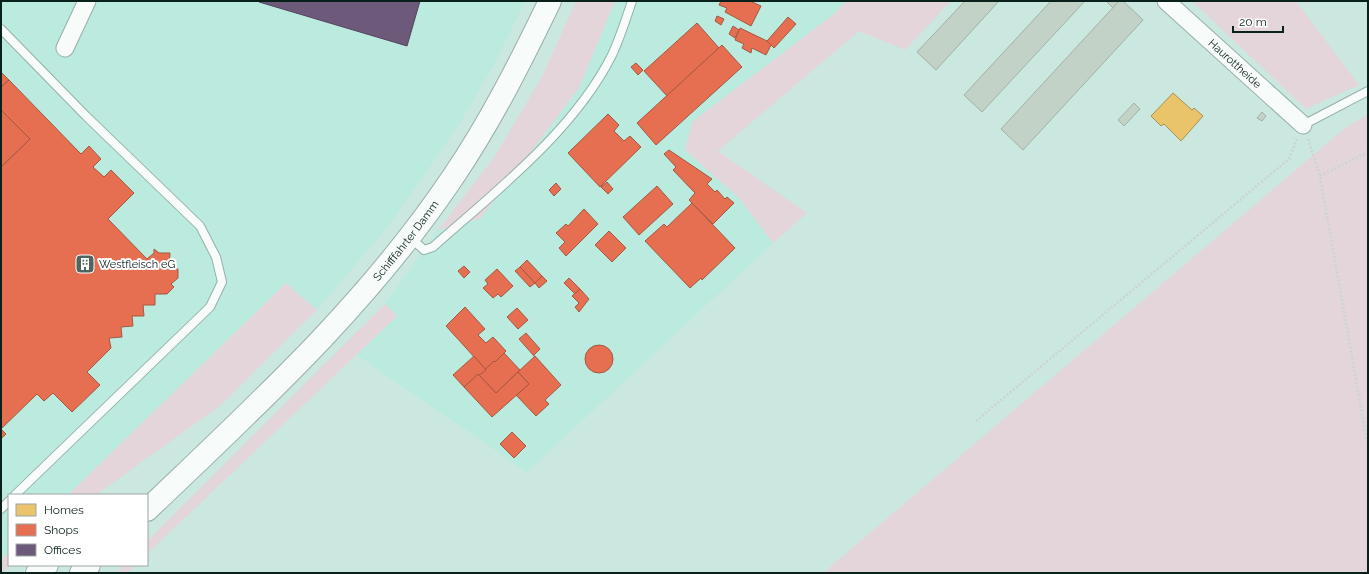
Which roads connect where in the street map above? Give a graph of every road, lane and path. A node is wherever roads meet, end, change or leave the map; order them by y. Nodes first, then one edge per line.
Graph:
1 (87, 1) edge
2 (550, 1) edge
3 (632, 1) edge
4 (1166, 1) edge
5 (1, 29) edge
6 (65, 48) dead end
7 (1368, 91) edge
8 (1303, 125) junction
9 (1368, 152) edge
10 (1320, 176) junction
11 (410, 237) junction
12 (976, 421) dead end
13 (215, 446) junction
14 (1368, 448) edge
15 (16, 494) edge
16 (143, 494) edge
17 (148, 509) edge
18 (46, 566) edge
19 (37, 573) edge

1 - 6 street
2 - 11 main road, Schifffahrter Damm
3 - 11 lane
4 - 8 street, Haurottheide
5 - 15 lane
7 - 8 lane
8 - 10 path
8 - 12 path
9 - 10 path
10 - 14 path
11 - 13 main road, Schifffahrter Damm
13 - 16 main road, Schifffahrter Damm
13 - 17 main road, Schifffahrter Damm
18 - 19 main road

